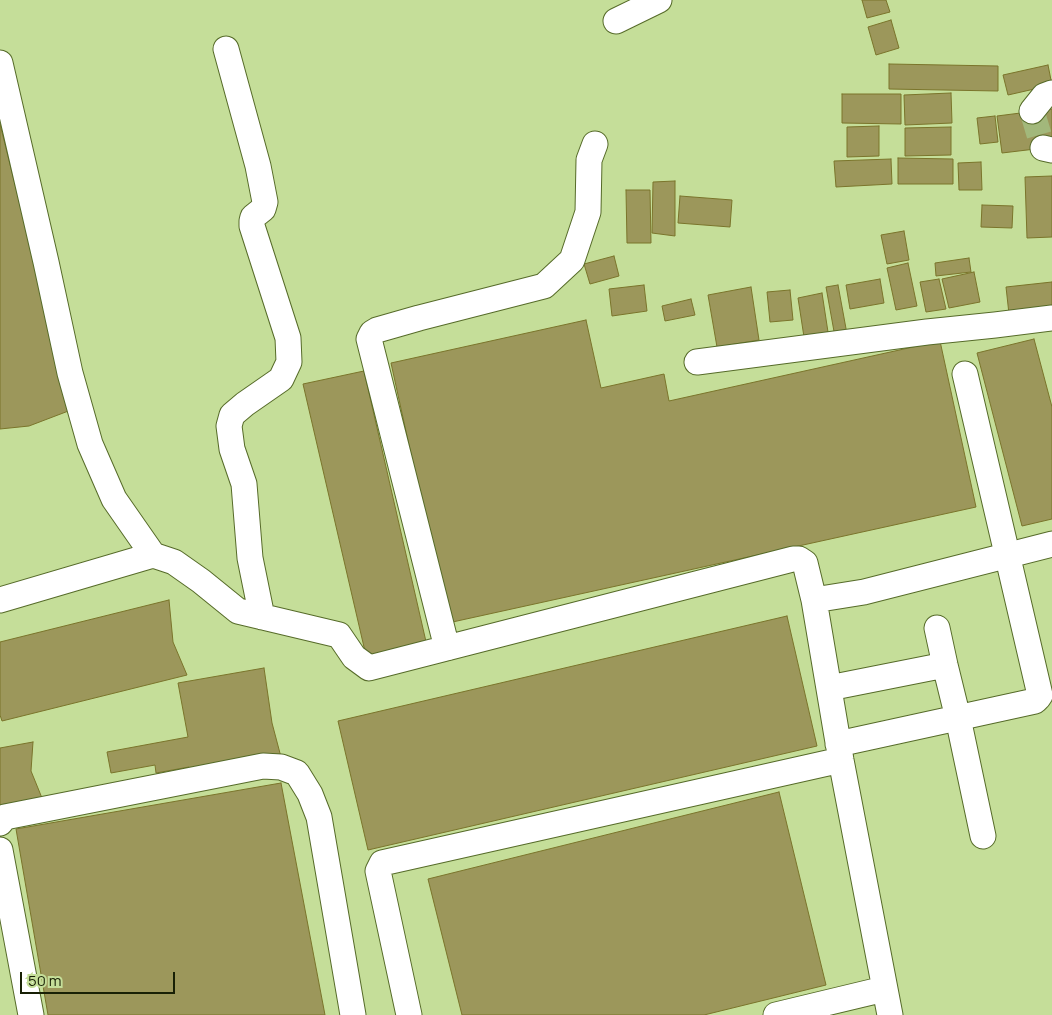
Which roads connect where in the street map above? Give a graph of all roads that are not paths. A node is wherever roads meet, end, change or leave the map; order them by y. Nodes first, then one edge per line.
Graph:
1 (659, 0) edge
2 (616, 21) dead end
3 (226, 49) dead end
4 (0, 63) edge
5 (1052, 92) edge
6 (1032, 111) dead end
7 (595, 144) dead end
8 (1052, 318) edge
9 (697, 362) dead end
10 (965, 374) dead end
11 (1052, 544) edge
12 (153, 555) junction
13 (1007, 556) junction
14 (0, 600) edge
15 (814, 600) junction
16 (262, 617) junction
17 (937, 628) dead end
18 (446, 648) junction
19 (945, 665) junction
20 (829, 688) junction
21 (958, 718) junction
22 (839, 752) junction
23 (0, 823) edge
24 (983, 836) dead end
25 (0, 850) edge
26 (884, 989) junction
27 (31, 1015) edge
28 (353, 1015) edge
29 (409, 1015) edge
30 (776, 1015) edge
31 (890, 1015) edge

1 - 2 street
3 - 16 street
4 - 12 street
5 - 6 street
7 - 18 street
8 - 9 street
10 - 13 street
11 - 13 street
12 - 14 street
12 - 16 street
13 - 15 street
13 - 21 street
15 - 18 street
15 - 20 street
16 - 18 street
17 - 19 street
19 - 20 street
19 - 21 street
20 - 22 street
21 - 22 street
21 - 24 street
22 - 26 street
22 - 29 street
23 - 28 street
25 - 27 street
26 - 30 street
26 - 31 street

